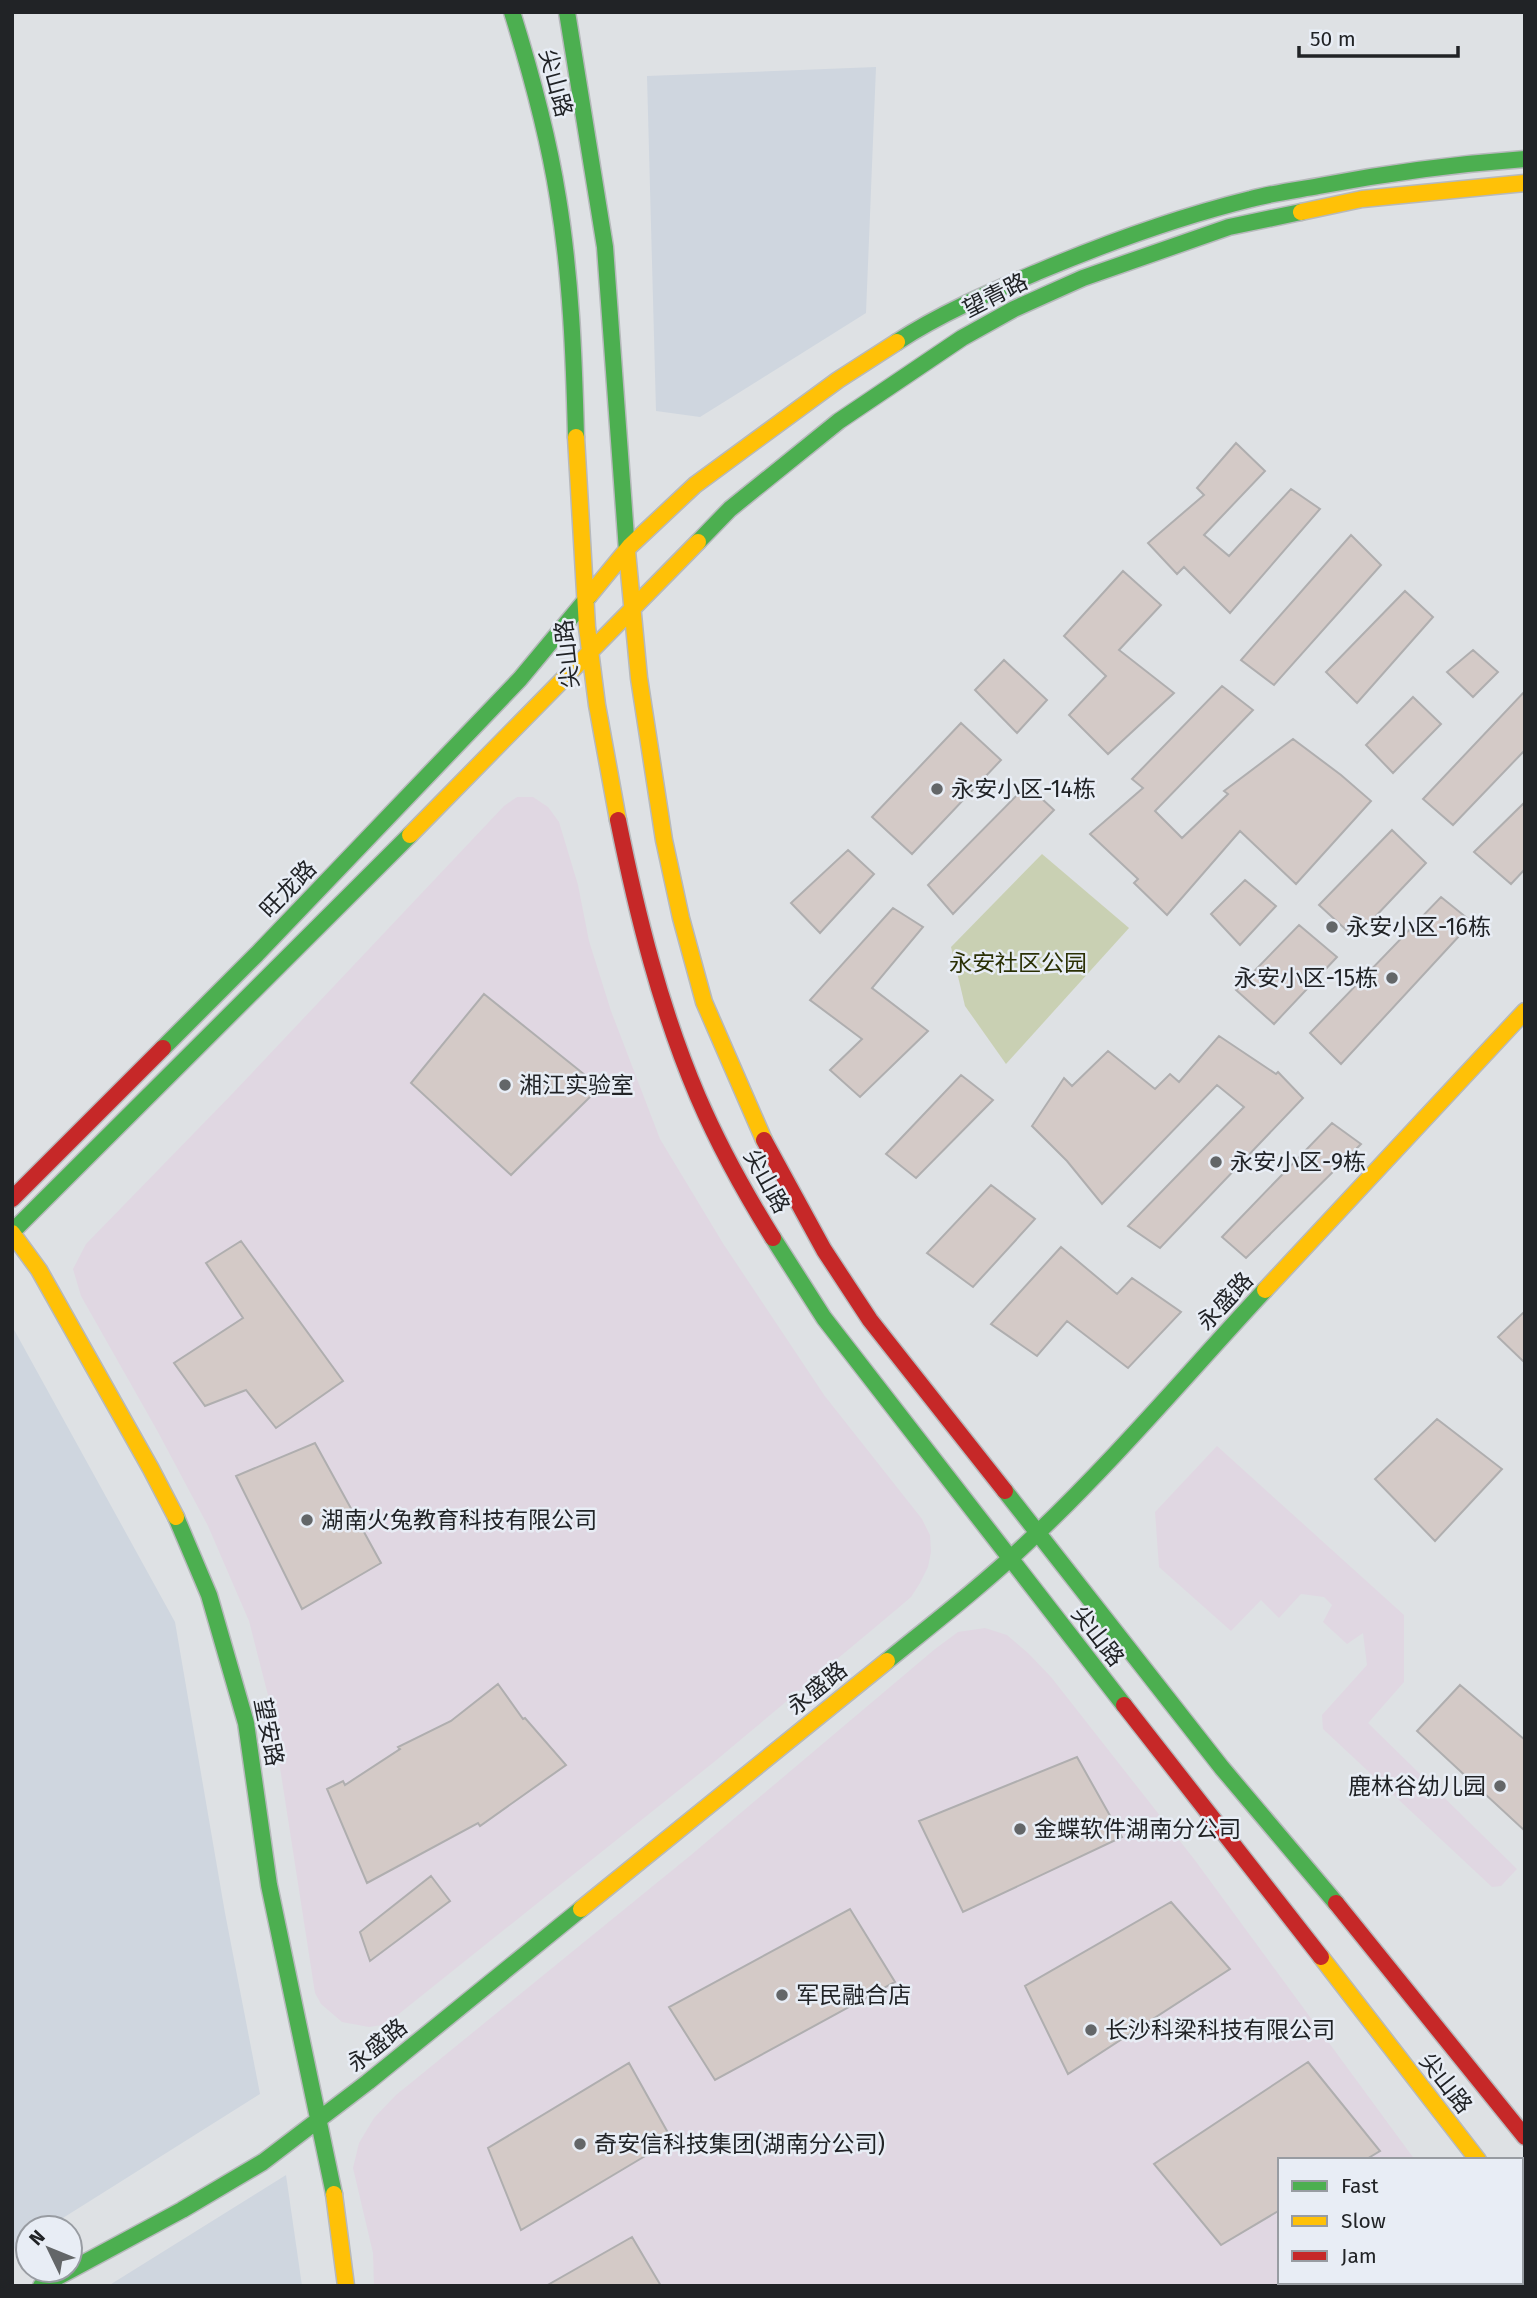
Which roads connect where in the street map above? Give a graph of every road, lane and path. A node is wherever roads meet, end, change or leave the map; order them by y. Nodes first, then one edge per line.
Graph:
1 (512, 12) edge
2 (567, 12) edge
3 (1525, 159) edge
4 (1525, 183) edge
5 (627, 549) junction
6 (584, 601) junction
7 (632, 608) junction
8 (589, 654) junction
9 (1525, 994) edge
10 (1525, 1011) edge
11 (12, 1199) edge
12 (12, 1233) edge
13 (12, 1254) edge
14 (1034, 1527) junction
15 (1005, 1554) junction
16 (311, 2118) junction
17 (1525, 2137) edge
18 (1476, 2158) edge
19 (84, 2250) edge
20 (84, 2258) edge
21 (336, 2286) edge
22 (346, 2286) edge

1 - 6 main road, 尖山路
2 - 5 main road, 尖山路
3 - 5 main road, 望青路
4 - 7 main road, 望青路
5 - 6 main road, 望青路
5 - 7 main road, 尖山路
6 - 8 main road, 尖山路
6 - 11 main road, 旺龙路
7 - 8 main road, 望青路
7 - 14 main road, 尖山路
8 - 12 main road
8 - 15 main road, 尖山路
9 - 14 main road, 永盛路
10 - 14 main road, 永盛路
12 - 16 main road, 望安路
13 - 16 main road, 望安路
14 - 15 main road, 永盛路
14 - 17 main road, 尖山路
15 - 16 main road, 永盛路
15 - 18 main road, 尖山路
16 - 19 main road, 永盛路
16 - 20 main road, 永盛路
16 - 21 main road, 望安路
16 - 22 main road, 望安路

